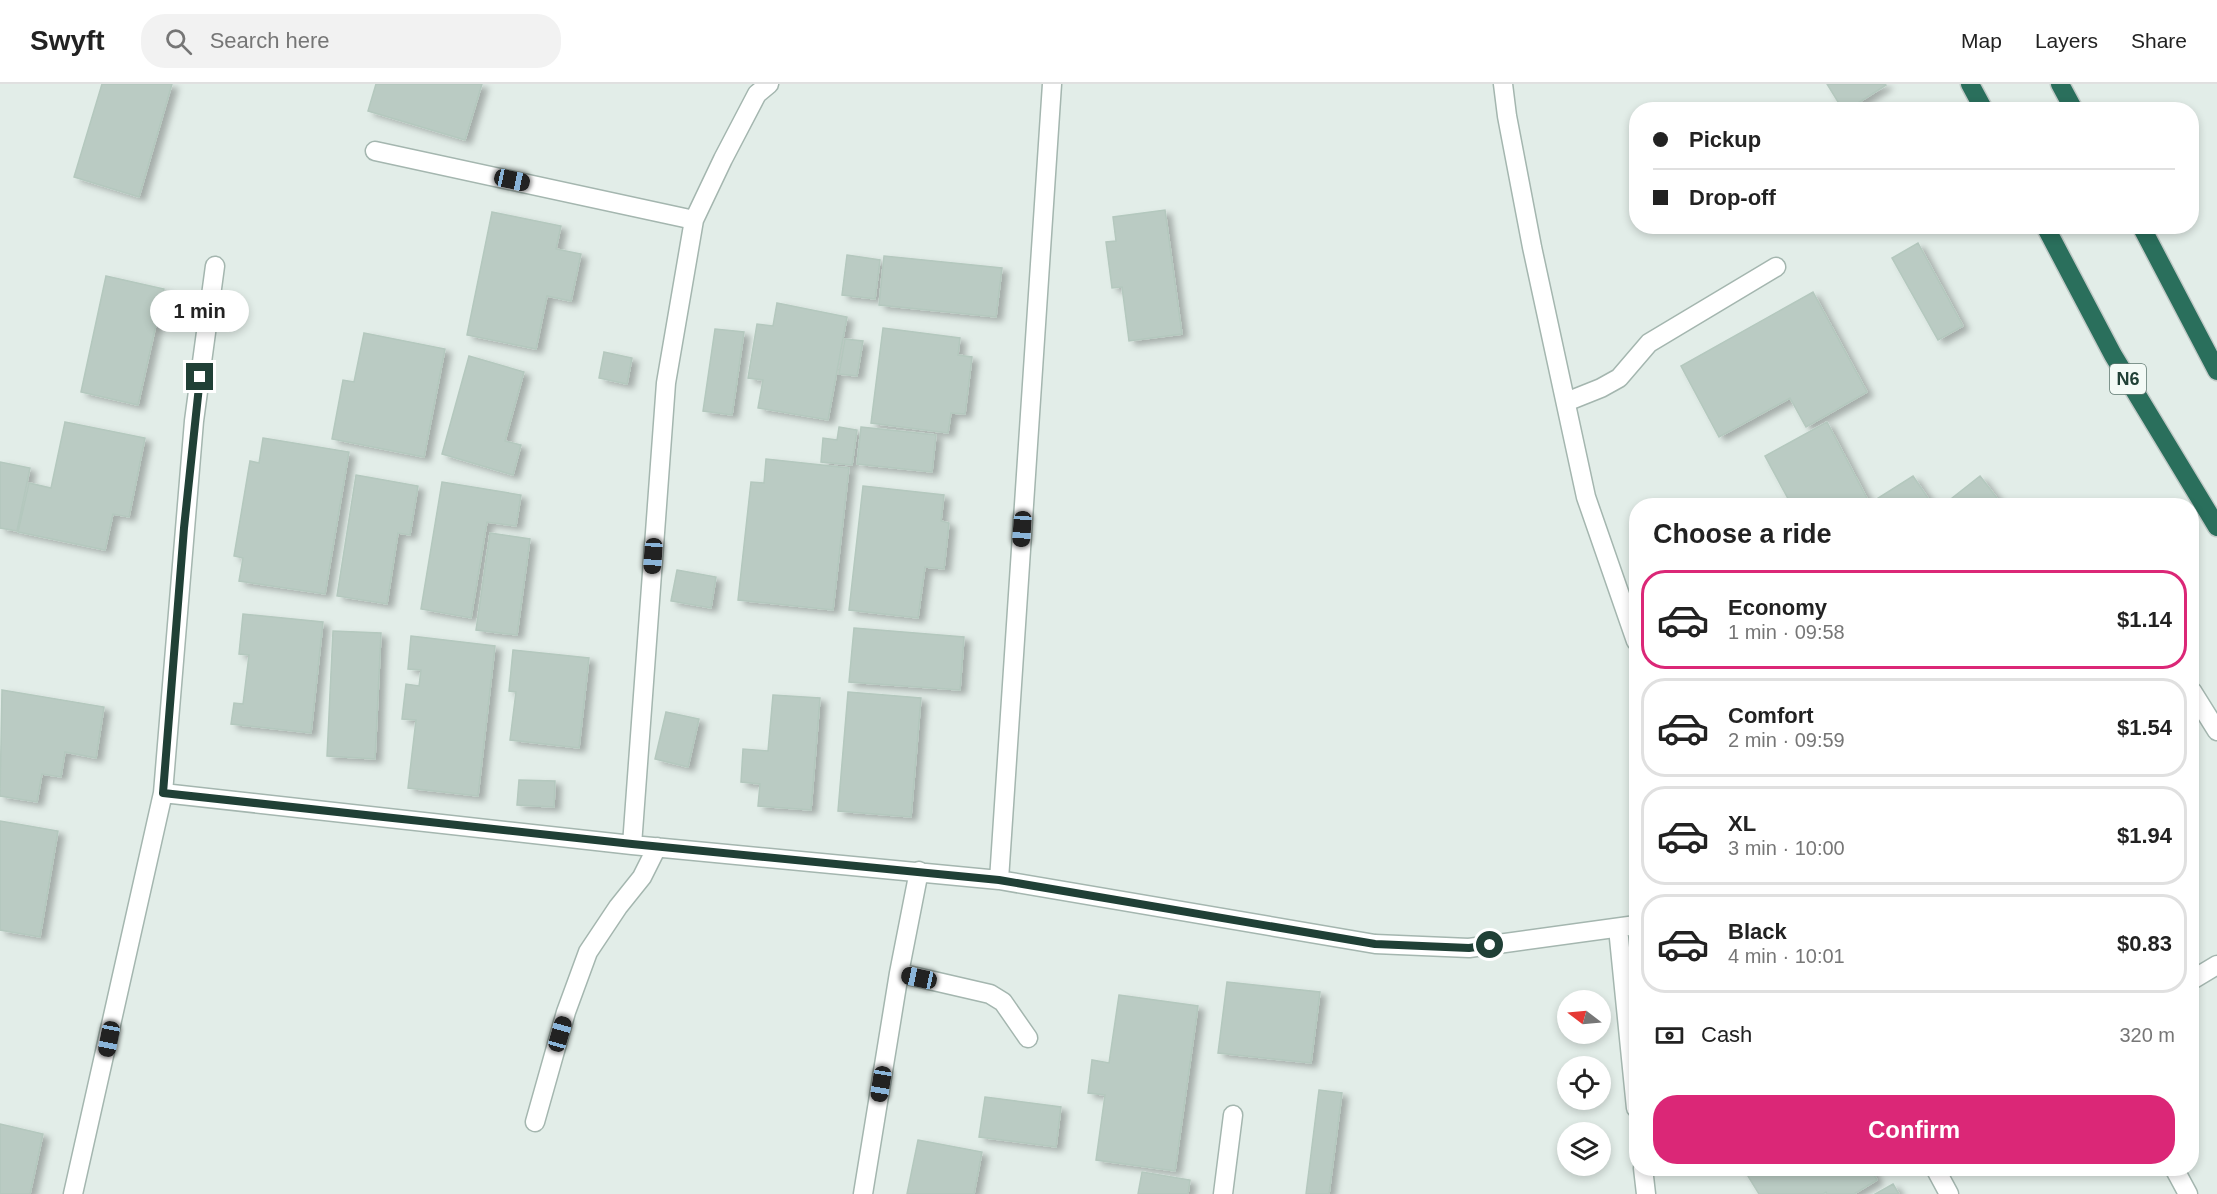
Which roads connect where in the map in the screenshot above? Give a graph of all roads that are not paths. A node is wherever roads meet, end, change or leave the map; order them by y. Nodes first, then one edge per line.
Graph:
1 (769, 84) edge
2 (1052, 84) edge
3 (1503, 84) edge
4 (1970, 84) edge
5 (2060, 84) edge
6 (1979, 102) edge
7 (2070, 102) edge
8 (375, 151) dead end
9 (694, 220) junction
10 (2050, 234) edge
11 (2145, 234) edge
12 (215, 266) dead end
13 (1776, 267) dead end
14 (2217, 371) edge
15 (1566, 402) junction
16 (2217, 527) edge
17 (1629, 621) edge
18 (2199, 702) edge
19 (2217, 731) edge
20 (163, 793) junction
21 (632, 844) junction
22 (657, 847) junction
23 (919, 871) junction
24 (999, 880) junction
25 (1629, 926) edge
26 (1618, 928) junction
27 (2217, 965) edge
28 (899, 973) junction
29 (2199, 976) edge
30 (1028, 1038) dead end
31 (1629, 1038) edge
32 (1233, 1115) dead end
33 (535, 1122) dead end
34 (1644, 1176) edge
35 (1939, 1176) edge
36 (2178, 1176) edge
37 (73, 1194) edge
38 (863, 1194) edge
39 (1223, 1194) edge
40 (1646, 1194) edge
41 (1949, 1194) edge
42 (2188, 1194) edge

1 - 9 street
2 - 24 street
3 - 15 street
4 - 6 highway
5 - 7 highway
8 - 9 street
9 - 21 street
10 - 16 highway, N6
11 - 14 highway
12 - 20 street
13 - 15 street
15 - 17 street
18 - 19 street
20 - 21 street
20 - 37 street
21 - 22 street
22 - 23 street
22 - 33 street
23 - 24 street
23 - 28 street
24 - 26 street
25 - 26 street
26 - 31 street
27 - 29 street
28 - 30 street
28 - 38 street
32 - 39 street
34 - 40 street
35 - 41 street
36 - 42 street

